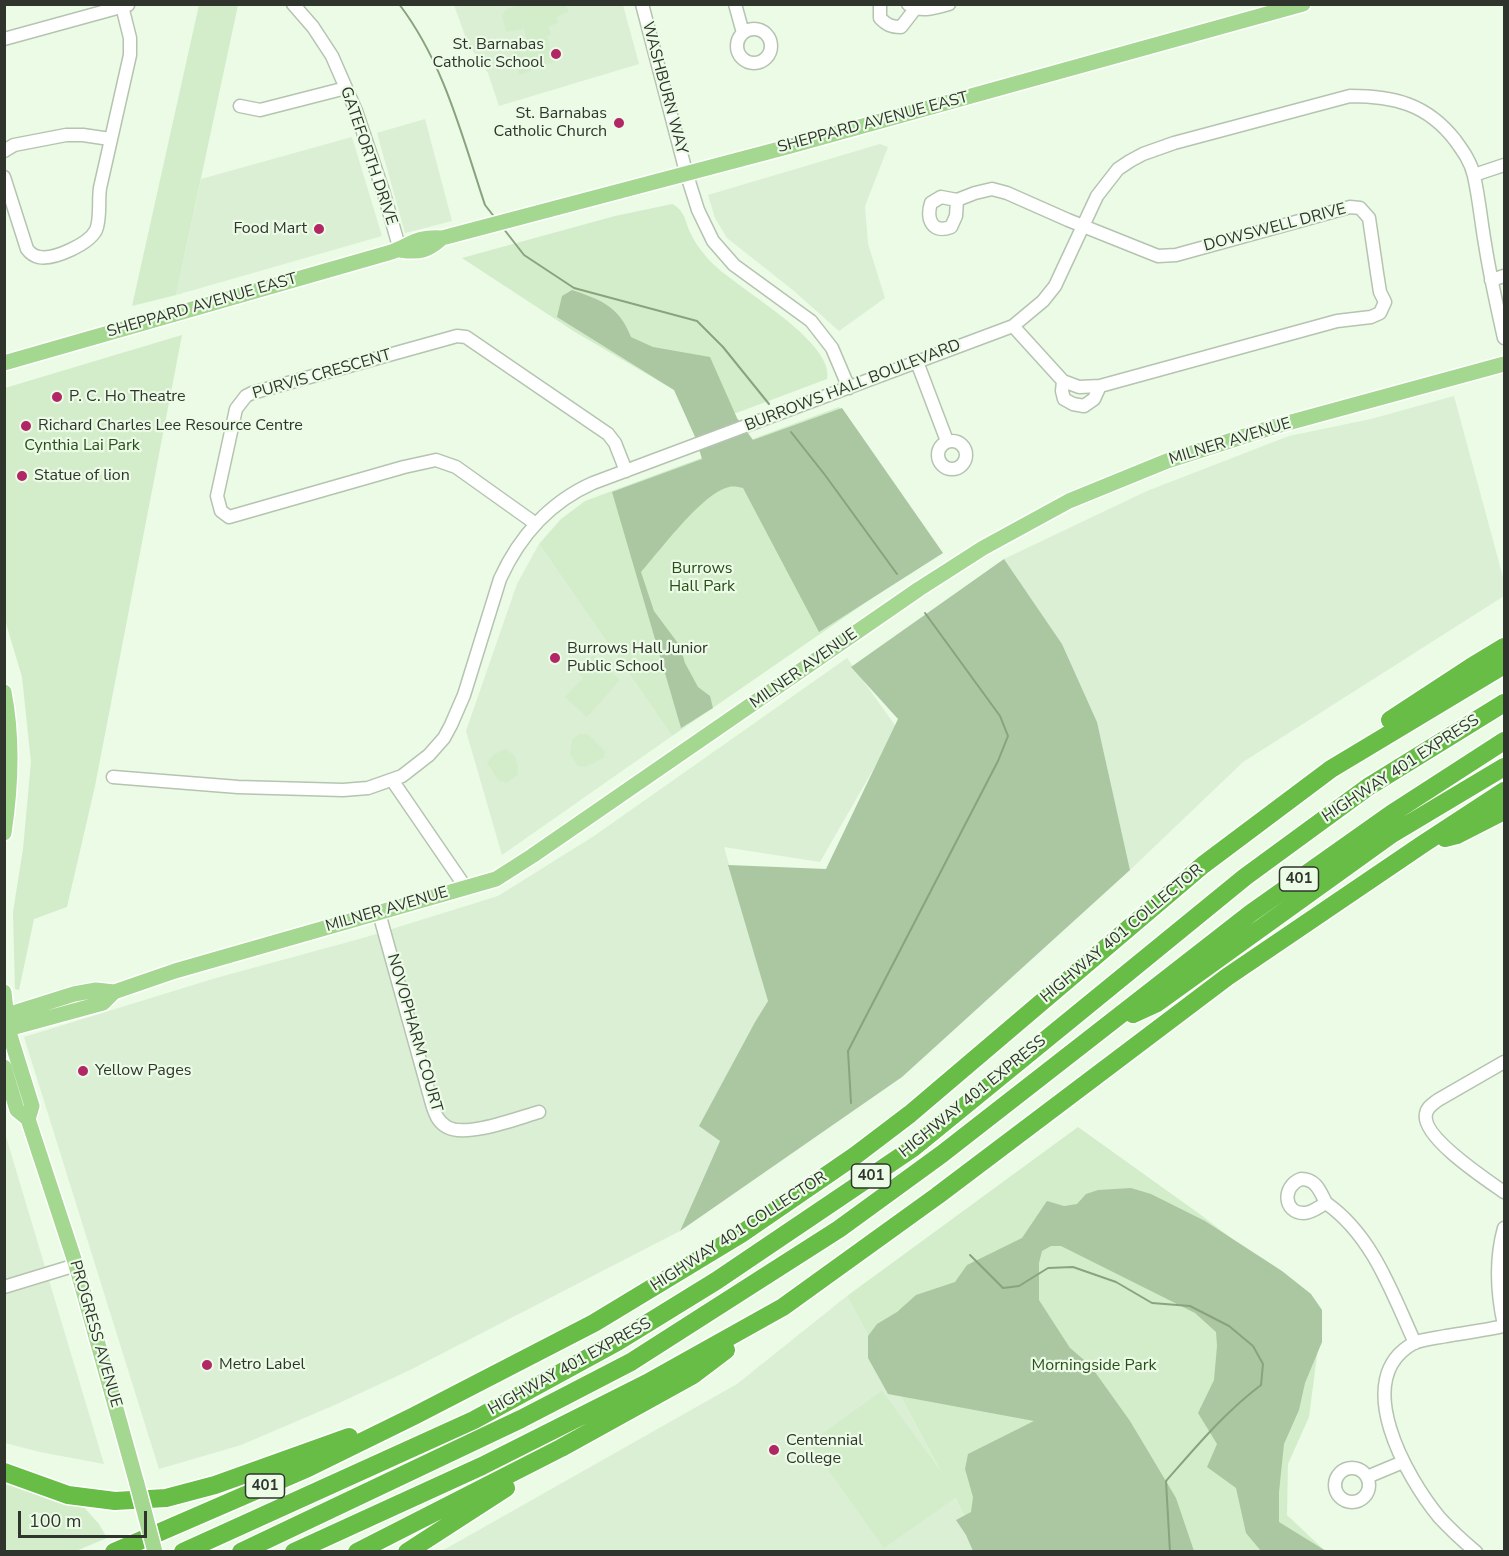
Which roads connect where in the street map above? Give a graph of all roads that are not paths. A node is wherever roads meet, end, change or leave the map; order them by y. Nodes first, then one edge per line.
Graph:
1 (293, 4) edge
2 (642, 4) edge
3 (735, 4) edge
4 (880, 4) edge
5 (948, 4) edge
6 (1303, 4) edge
7 (125, 5) edge
8 (912, 7) edge
9 (743, 33) dead end
10 (4, 39) edge
11 (346, 88) junction
12 (240, 106) dead end
13 (110, 139) junction
14 (4, 151) edge
15 (1504, 165) edge
16 (686, 172) junction
17 (1474, 175) junction
18 (4, 177) edge
19 (957, 200) dead end
20 (1083, 226) junction
21 (400, 250) junction
22 (1504, 276) edge
23 (1491, 280) junction
24 (1013, 326) junction
25 (1504, 338) edge
26 (917, 362) junction
27 (4, 363) edge
28 (1504, 364) edge
29 (1063, 381) junction
30 (1100, 386) junction
31 (849, 388) junction
32 (947, 441) dead end
33 (626, 471) junction
34 (536, 524) junction
35 (1504, 647) edge
36 (1504, 665) edge
37 (4, 692) edge
38 (1503, 703) edge
39 (7, 722) edge
40 (1504, 741) edge
41 (1504, 767) edge
42 (1331, 769) junction
43 (114, 777) dead end
44 (392, 780) junction
45 (1504, 791) edge
46 (1504, 812) edge
47 (4, 833) edge
48 (1423, 844) junction
49 (466, 888) junction
50 (379, 913) junction
51 (4, 992) edge
52 (6, 1022) edge
53 (1102, 1029) junction
54 (1504, 1062) edge
55 (4, 1067) edge
56 (539, 1112) dead end
57 (28, 1119) junction
58 (1504, 1192) edge
59 (1326, 1203) dead end
60 (1504, 1228) edge
61 (76, 1265) junction
62 (4, 1287) edge
63 (783, 1307) junction
64 (1504, 1325) edge
65 (1415, 1343) junction
66 (414, 1416) junction
67 (561, 1448) junction
68 (1403, 1462) junction
69 (4, 1472) edge
70 (1367, 1477) dead end
71 (114, 1551) edge
72 (155, 1551) edge
73 (183, 1551) edge
74 (241, 1551) edge
75 (294, 1551) edge
76 (357, 1551) edge
77 (407, 1551) edge
78 (1476, 1551) edge

1 - 11 street, GATEFORTH DRIVE
2 - 16 street, WASHBURN WAY
3 - 9 street
4 - 8 street
5 - 8 street
6 - 16 main road, SHEPPARD AVENUE EAST
7 - 10 street
7 - 13 street
11 - 12 street
11 - 21 street, GATEFORTH DRIVE
13 - 14 street
13 - 18 street
15 - 17 street
16 - 21 main road, SHEPPARD AVENUE EAST
16 - 31 street, WASHBURN WAY
17 - 20 street, BURROWS HALL BOULEVARD
17 - 23 street, BURROWS HALL BOULEVARD
19 - 20 street
20 - 24 street, BURROWS HALL BOULEVARD
20 - 30 street, DOWSWELL DRIVE
21 - 27 main road, SHEPPARD AVENUE EAST
22 - 23 street
23 - 25 street, BURROWS HALL BOULEVARD
24 - 26 street, BURROWS HALL BOULEVARD
24 - 29 street, DOWSWELL DRIVE
26 - 31 street, BURROWS HALL BOULEVARD
26 - 32 street
28 - 49 main road, MILNER AVENUE
29 - 30 street, DOWSWELL DRIVE
29 - 30 street, DOWSWELL DRIVE
31 - 33 street, BURROWS HALL BOULEVARD
33 - 34 street, BURROWS HALL BOULEVARD
33 - 34 street, PURVIS CRESCENT
34 - 44 street, BURROWS HALL BOULEVARD
35 - 42 highway
36 - 42 highway, HIGHWAY 401 COLLECTOR / 401
37 - 39 main road
38 - 73 highway, HIGHWAY 401 EXPRESS / 401
39 - 47 main road
40 - 53 highway, HIGHWAY 401 EXPRESS / 401
41 - 53 highway
42 - 66 highway, HIGHWAY 401 COLLECTOR / 401
43 - 44 street, BURROWS HALL BOULEVARD
44 - 49 street
45 - 48 highway, 401
46 - 48 highway
48 - 63 highway, 401
49 - 50 main road, MILNER AVENUE
50 - 52 main road, MILNER AVENUE
50 - 56 street, NOVOPHARM COURT
51 - 52 main road, PROGRESS AVENUE
52 - 57 main road, PROGRESS AVENUE
53 - 74 highway, HIGHWAY 401 EXPRESS / 401
54 - 58 street
55 - 57 main road, PROGRESS AVENUE
57 - 61 main road, PROGRESS AVENUE
59 - 65 street
60 - 64 street
61 - 62 street
61 - 72 main road, PROGRESS AVENUE, bridge
63 - 67 highway
63 - 75 highway, 401
64 - 65 street
65 - 68 street
66 - 69 highway
66 - 71 highway, HIGHWAY 401 COLLECTOR / 401
67 - 76 highway
67 - 77 highway
68 - 70 street
68 - 78 street

